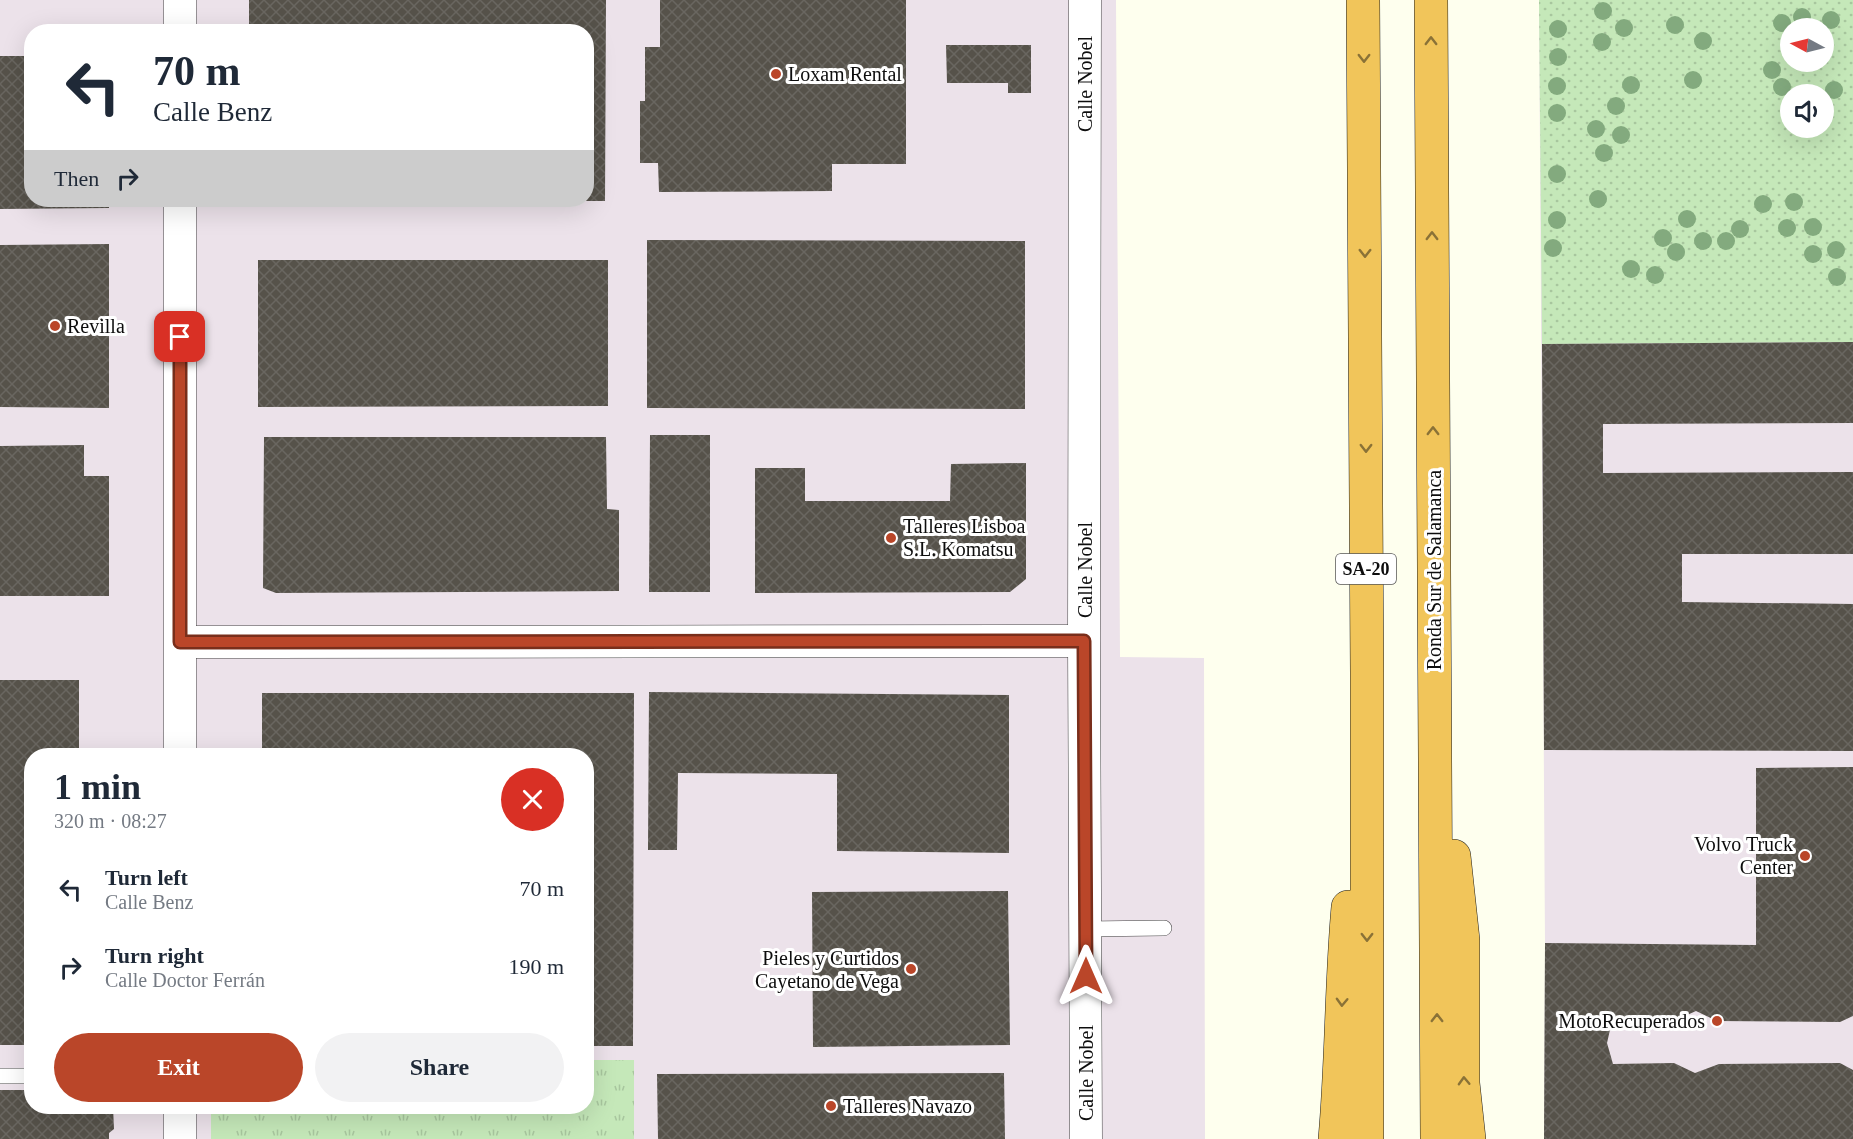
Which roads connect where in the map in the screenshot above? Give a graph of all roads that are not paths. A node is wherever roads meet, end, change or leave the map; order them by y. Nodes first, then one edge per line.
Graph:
1 (180, 0) edge
2 (1085, 0) edge
3 (1363, 0) edge
4 (1431, 0) edge
5 (180, 24) edge
6 (180, 207) edge
7 (1084, 641) junction
8 (180, 642) junction
9 (1434, 657) junction
10 (1367, 672) junction
11 (180, 748) edge
12 (1164, 928) dead end
13 (1086, 929) junction
14 (0, 1076) edge
15 (24, 1076) edge
16 (180, 1114) edge
17 (180, 1139) edge
18 (1086, 1139) edge
19 (1335, 1139) edge
20 (1367, 1139) edge
21 (1437, 1139) edge
22 (1469, 1139) edge

1 - 5 street
2 - 7 street, Calle Nobel
3 -> 10 highway, SA-20
9 -> 4 highway, Ronda Sur de Salamanca
6 - 8 street
7 - 8 street
7 - 13 street, Calle Nobel
8 - 11 street
21 -> 9 highway, Ronda Sur de Salamanca
22 -> 9 highway
10 -> 19 highway
10 -> 20 highway, SA-20
12 - 13 lane
13 - 18 street, Calle Nobel
14 - 15 lane
16 - 17 street

